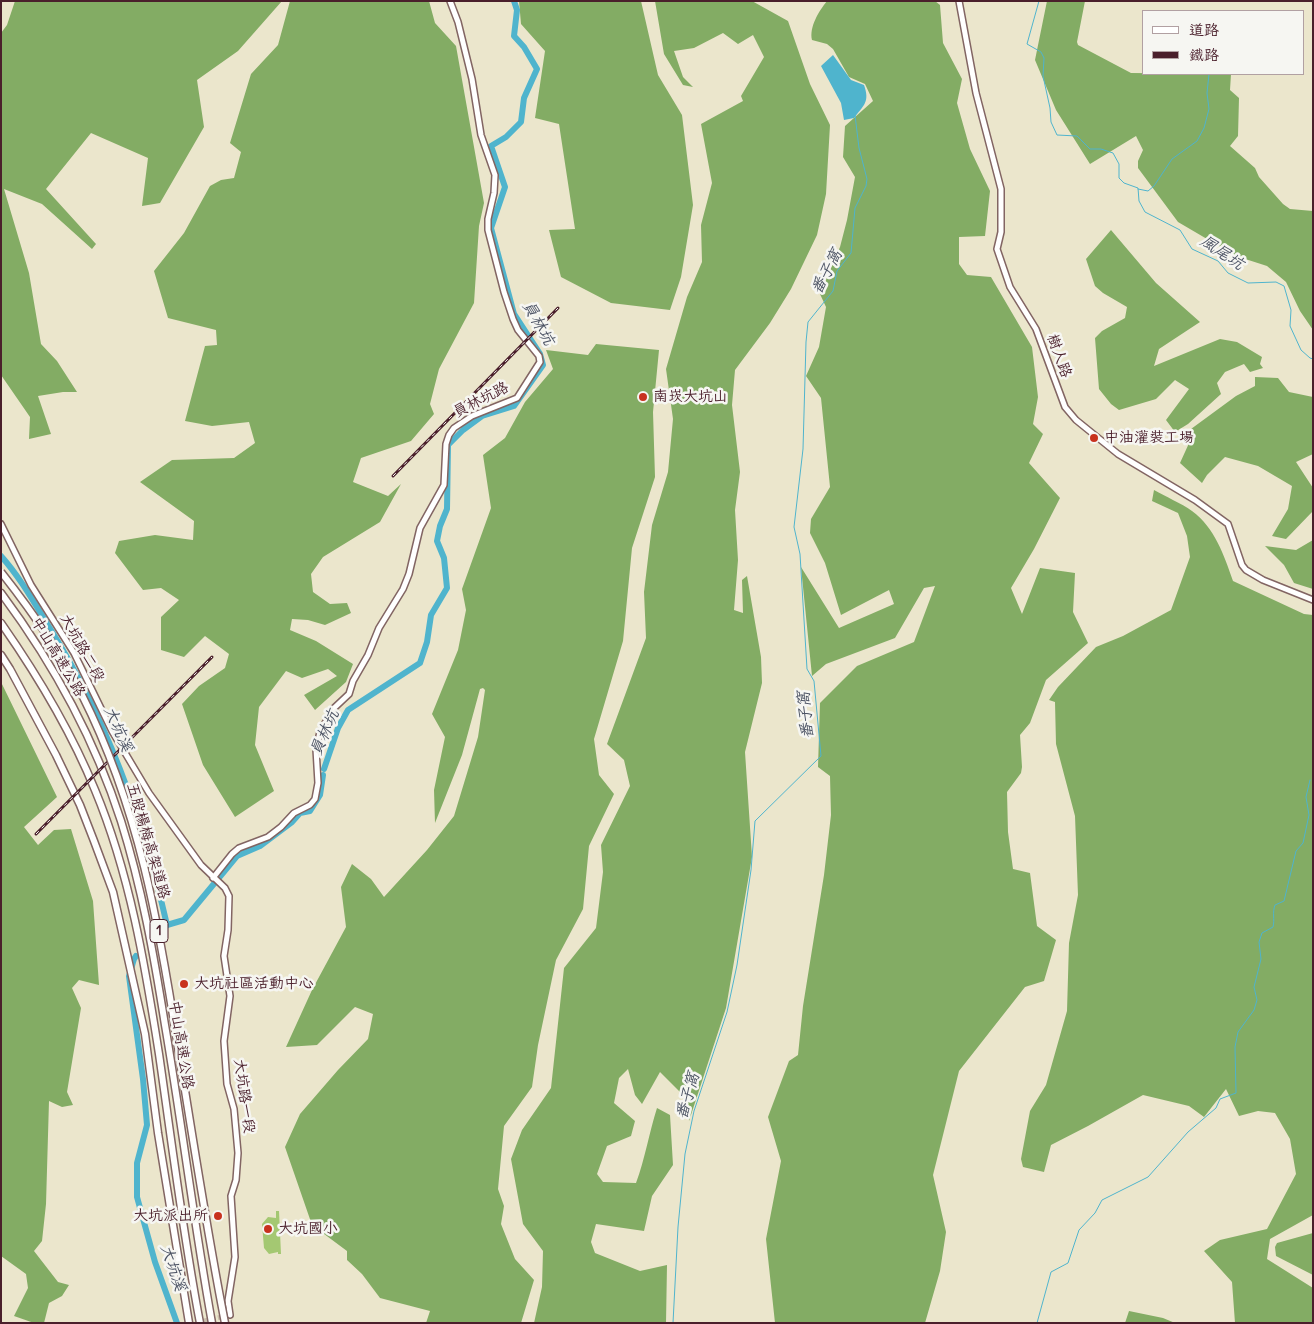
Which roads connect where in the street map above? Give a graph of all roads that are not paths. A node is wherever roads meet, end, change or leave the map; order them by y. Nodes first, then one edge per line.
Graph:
1 (450, 1) edge
2 (959, 1) edge
3 (1, 524) edge
4 (1, 572) edge
5 (1, 593) edge
6 (1313, 600) edge
7 (1, 623) edge
8 (1, 655) edge
9 (216, 880) junction
10 (230, 1315) dead end
11 (189, 1323) edge
12 (200, 1323) edge
13 (212, 1323) edge
14 (225, 1323) edge

1 - 9 street, 員林坑路
2 - 6 street, 樹人路
3 - 9 street, 大坑路二段
4 - 14 highway, 五股楊梅高架道路 / 1, bridge
5 - 13 highway, 中山高速公路 / 1
7 - 12 highway, 中山高速公路 / 1
8 - 11 highway
9 - 10 street, 大坑路一段

